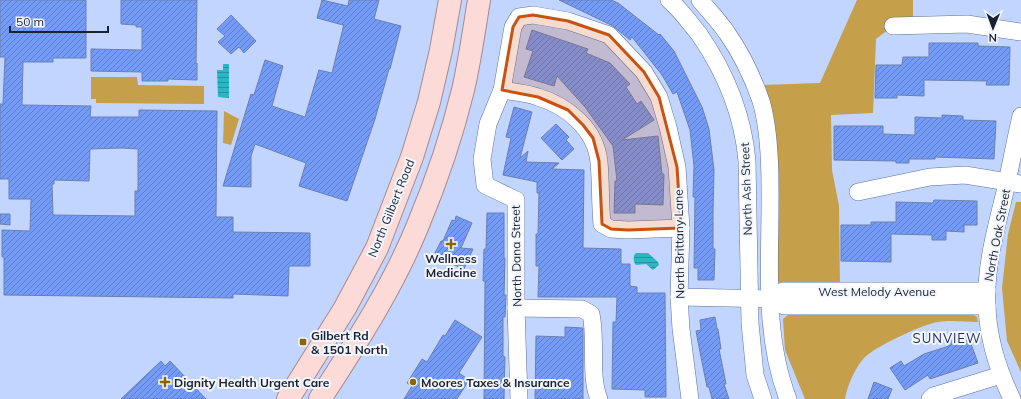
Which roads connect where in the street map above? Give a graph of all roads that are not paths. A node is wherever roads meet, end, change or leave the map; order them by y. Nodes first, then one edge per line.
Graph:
1 (450, 0) edge
2 (479, 0) edge
3 (668, 0) edge
4 (700, 0) edge
5 (519, 17) joint
6 (893, 26) dead end
7 (1021, 32) edge
8 (502, 90) junction
9 (1021, 116) edge
10 (1014, 183) edge
11 (858, 192) dead end
12 (681, 228) junction
13 (680, 297) junction
14 (749, 298) junction
15 (987, 298) junction
16 (770, 299) junction
17 (516, 308) junction
18 (1001, 375) junction
19 (288, 399) edge
20 (320, 399) edge
21 (519, 399) edge
22 (599, 399) edge
23 (690, 399) edge
24 (763, 399) edge
25 (788, 399) edge
26 (930, 399) edge
27 (1012, 399) edge

1 - 19 main road, North Gilbert Road
2 - 20 main road
3 - 14 street, North Ash Street
4 - 16 street, North Ash Street
5 - 8 street, North Dana Street
5 - 12 street, North Brittany Lane
6 - 7 street
8 - 12 street
8 - 17 street, North Dana Street
9 - 10 street, North Oak Street
10 - 11 street
10 - 15 street, North Oak Street
12 - 13 street, North Brittany Lane
13 - 14 street, West Melody Avenue
13 - 23 street, North Brittany Lane
14 - 16 street, West Melody Avenue
14 - 24 street, North Ash Street
15 - 16 street, West Melody Avenue
15 - 18 street, North Oak Street
16 - 25 street, North Ash Street
17 - 21 street, North Dana Street
17 - 22 street
18 - 26 street
18 - 27 street, North Oak Street

